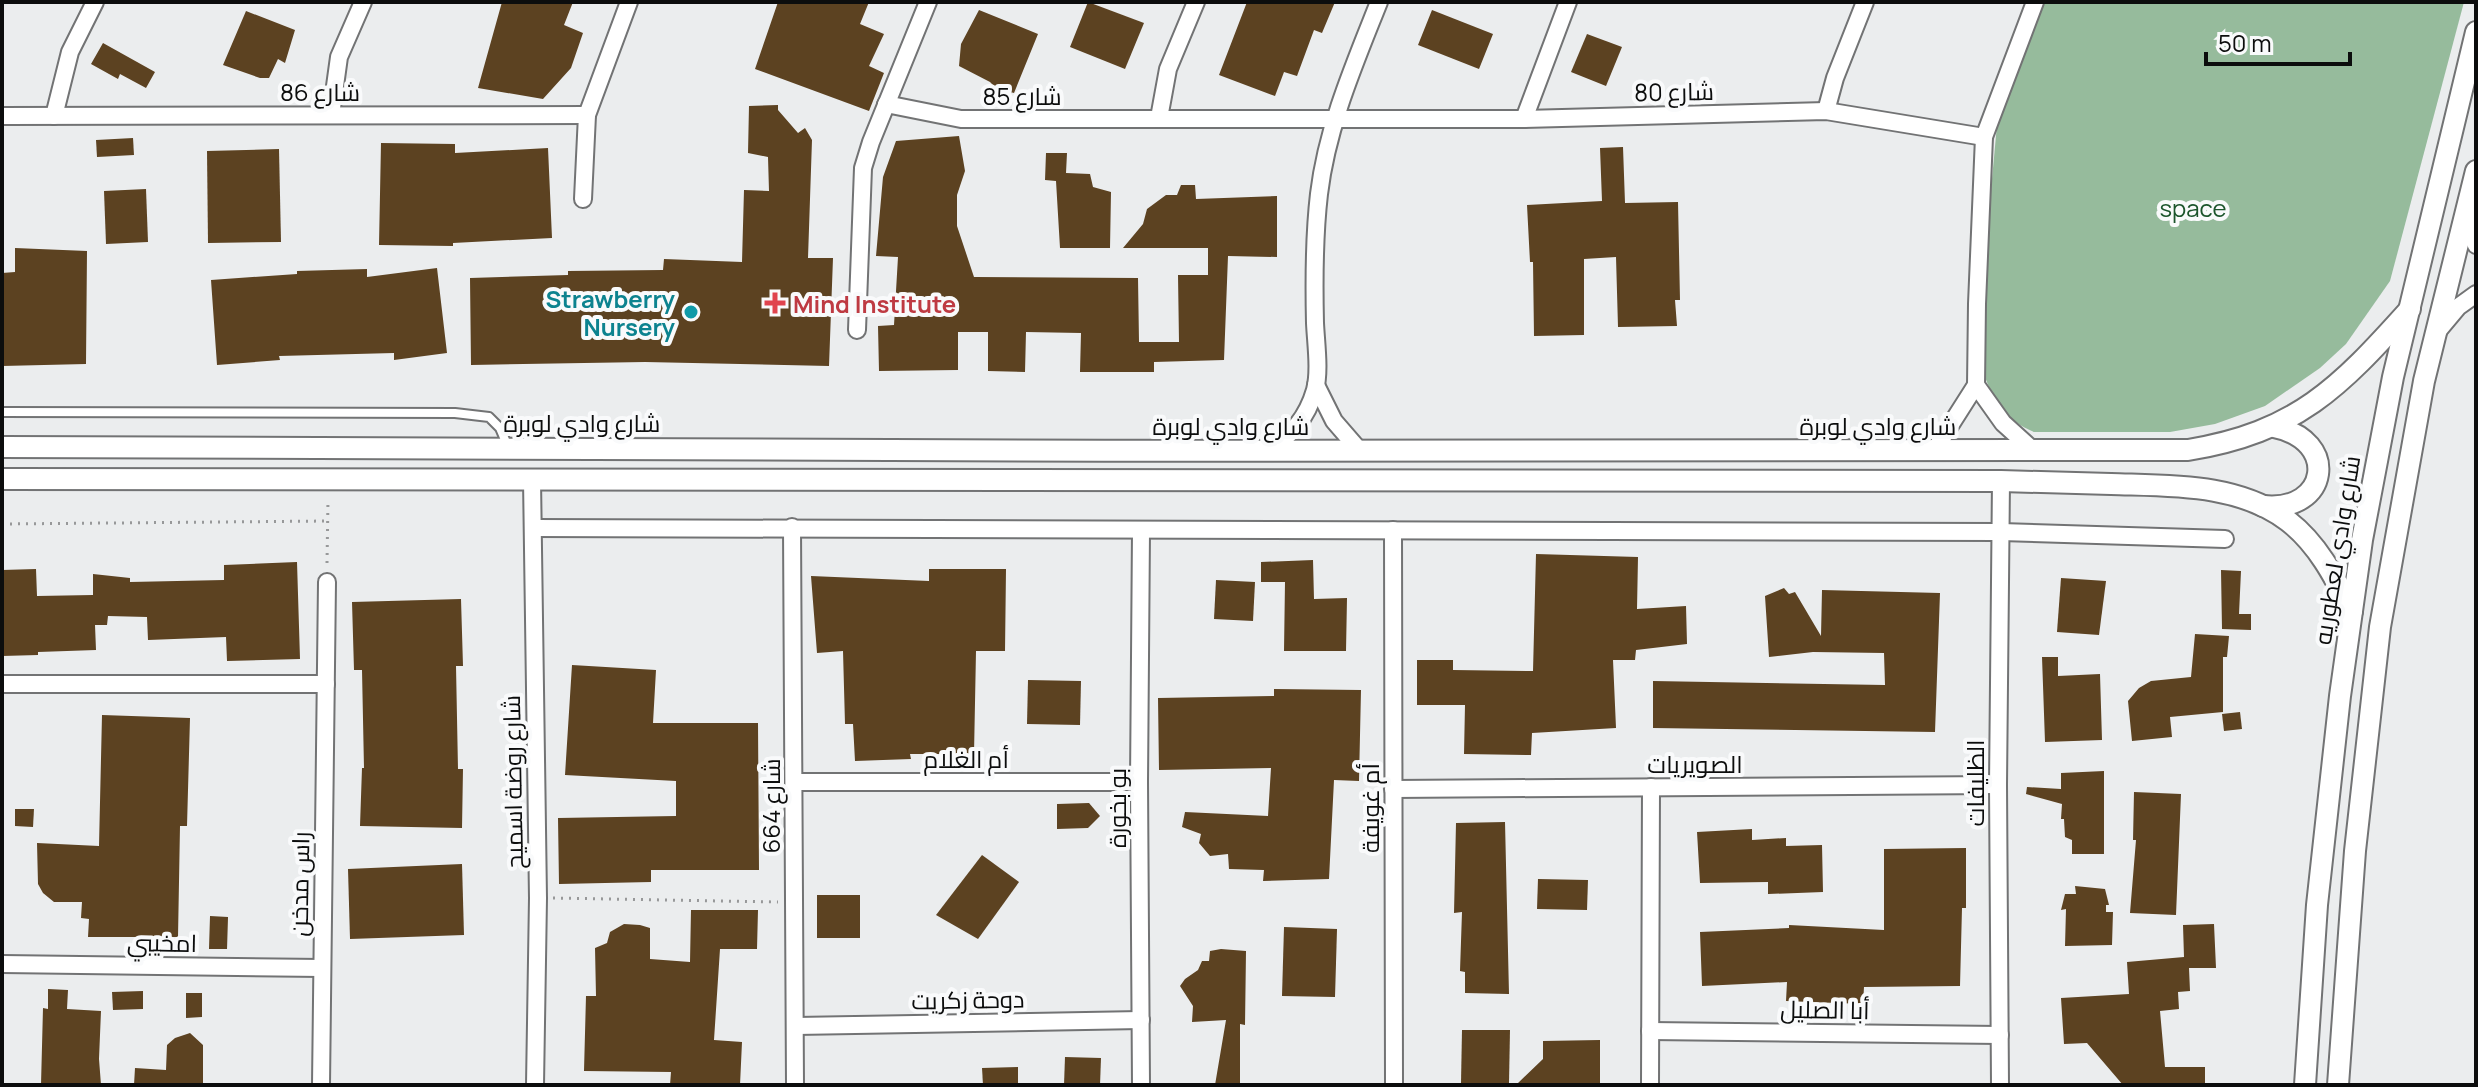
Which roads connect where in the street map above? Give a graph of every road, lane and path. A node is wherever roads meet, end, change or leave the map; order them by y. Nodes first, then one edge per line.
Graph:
1 (95, 2) edge
2 (363, 2) edge
3 (629, 2) edge
4 (928, 2) edge
5 (1196, 2) edge
6 (1379, 2) edge
7 (1568, 2) edge
8 (1865, 2) edge
9 (2035, 2) edge
10 (2476, 32) edge
11 (886, 104) junction
12 (1826, 111) junction
13 (331, 115) junction
14 (587, 115) junction
15 (2, 116) edge
16 (54, 116) junction
17 (1159, 118) junction
18 (1524, 119) junction
19 (1333, 120) junction
20 (1984, 137) junction
21 (2476, 171) edge
22 (583, 199) dead end
23 (2466, 209) junction
24 (2476, 245) edge
25 (2476, 294) edge
26 (2410, 309) junction
27 (857, 330) dead end
28 (2436, 333) junction
29 (1316, 385) junction
30 (1976, 385) junction
31 (2, 412) edge
32 (2274, 427) junction
33 (2, 447) edge
34 (509, 448) junction
35 (1360, 451) junction
36 (1934, 451) junction
37 (2034, 451) junction
38 (1266, 452) junction
39 (2, 479) edge
40 (329, 479) junction
41 (532, 479) junction
42 (2001, 481) junction
43 (2263, 506) junction
44 (328, 521) junction
45 (2, 524) edge
46 (792, 527) junction
47 (533, 528) junction
48 (1393, 530) junction
49 (1141, 531) junction
50 (2001, 532) junction
51 (2225, 539) dead end
52 (327, 582) joint
53 (2352, 611) junction
54 (2, 684) edge
55 (326, 684) junction
56 (794, 782) junction
57 (1139, 782) junction
58 (1998, 785) junction
59 (1651, 787) junction
60 (1393, 789) junction
61 (538, 898) junction
62 (795, 902) junction
63 (2, 964) edge
64 (322, 968) junction
65 (1141, 1020) junction
66 (796, 1026) junction
67 (1650, 1031) junction
68 (2000, 1035) junction
69 (321, 1085) edge
70 (535, 1085) edge
71 (795, 1085) edge
72 (1141, 1085) edge
73 (1394, 1085) edge
74 (1650, 1085) edge
75 (2000, 1085) edge
76 (2305, 1085) edge
77 (2338, 1085) edge

1 - 16 street
2 - 13 street
3 - 14 street
4 - 11 street
5 - 17 street
6 - 19 street
7 - 18 street
8 - 12 street
9 - 20 street
10 - 26 street, شارع وادي لعطوريه
11 - 17 street, شارع 85
11 - 27 street
12 - 18 street, شارع 80
12 - 20 street, شارع 80
13 - 14 street, شارع 86
13 - 16 street, شارع 86
14 - 22 street
15 - 16 street, شارع 86
17 - 19 street, شارع 85
18 - 19 street, شارع 80
19 - 29 street
20 - 30 street
21 - 23 street
23 - 24 street
23 - 28 street
25 - 28 street
26 - 32 street, شارع وادي لوبرة
26 - 53 street, شارع وادي لعطوريه
28 - 77 street
29 - 35 street
29 - 38 street
30 - 36 street
30 - 37 street
31 - 34 lane
32 - 37 street, شارع وادي لوبرة
32 - 43 street
33 - 34 street, شارع وادي لوبرة
34 - 38 street, شارع وادي لوبرة
35 - 36 street, شارع وادي لوبرة
35 - 38 street, شارع وادي لوبرة
36 - 37 street, شارع وادي لوبرة
39 - 40 street
40 - 41 street
40 - 44 path
41 - 42 street
41 - 47 street, شارع روضة اسميح
42 - 43 street
42 - 50 street, الظليفات
43 - 53 street
44 - 45 path
44 - 52 path
46 - 47 street
46 - 49 street
46 - 56 street, شارع 664
47 - 61 street, شارع روضة اسميح
48 - 49 street
48 - 50 street
48 - 60 street, أم غويفة
49 - 57 street, بو بخورة
50 - 51 street
50 - 58 street, الظليفات
52 - 55 street, راس مدخن
53 - 76 street, شارع وادي لعطوريه
54 - 55 street
55 - 64 street, راس مدخن
56 - 57 street, أم الغلام
56 - 62 street, شارع 664
57 - 65 street, بو بخورة
58 - 59 street, الصويريات
58 - 68 street, الظليفات
59 - 60 street, الصويريات
59 - 67 street
60 - 73 street, أم غويفة
61 - 62 path
61 - 70 street, شارع روضة اسميح
62 - 66 street, شارع 664
63 - 64 street, امخيبي
64 - 69 street, راس مدخن
65 - 66 street, دوحة زكريت
65 - 72 street, بو بخورة
66 - 71 street, شارع 664
67 - 68 street, أبا الصليل
67 - 74 street
68 - 75 street, الظليفات

